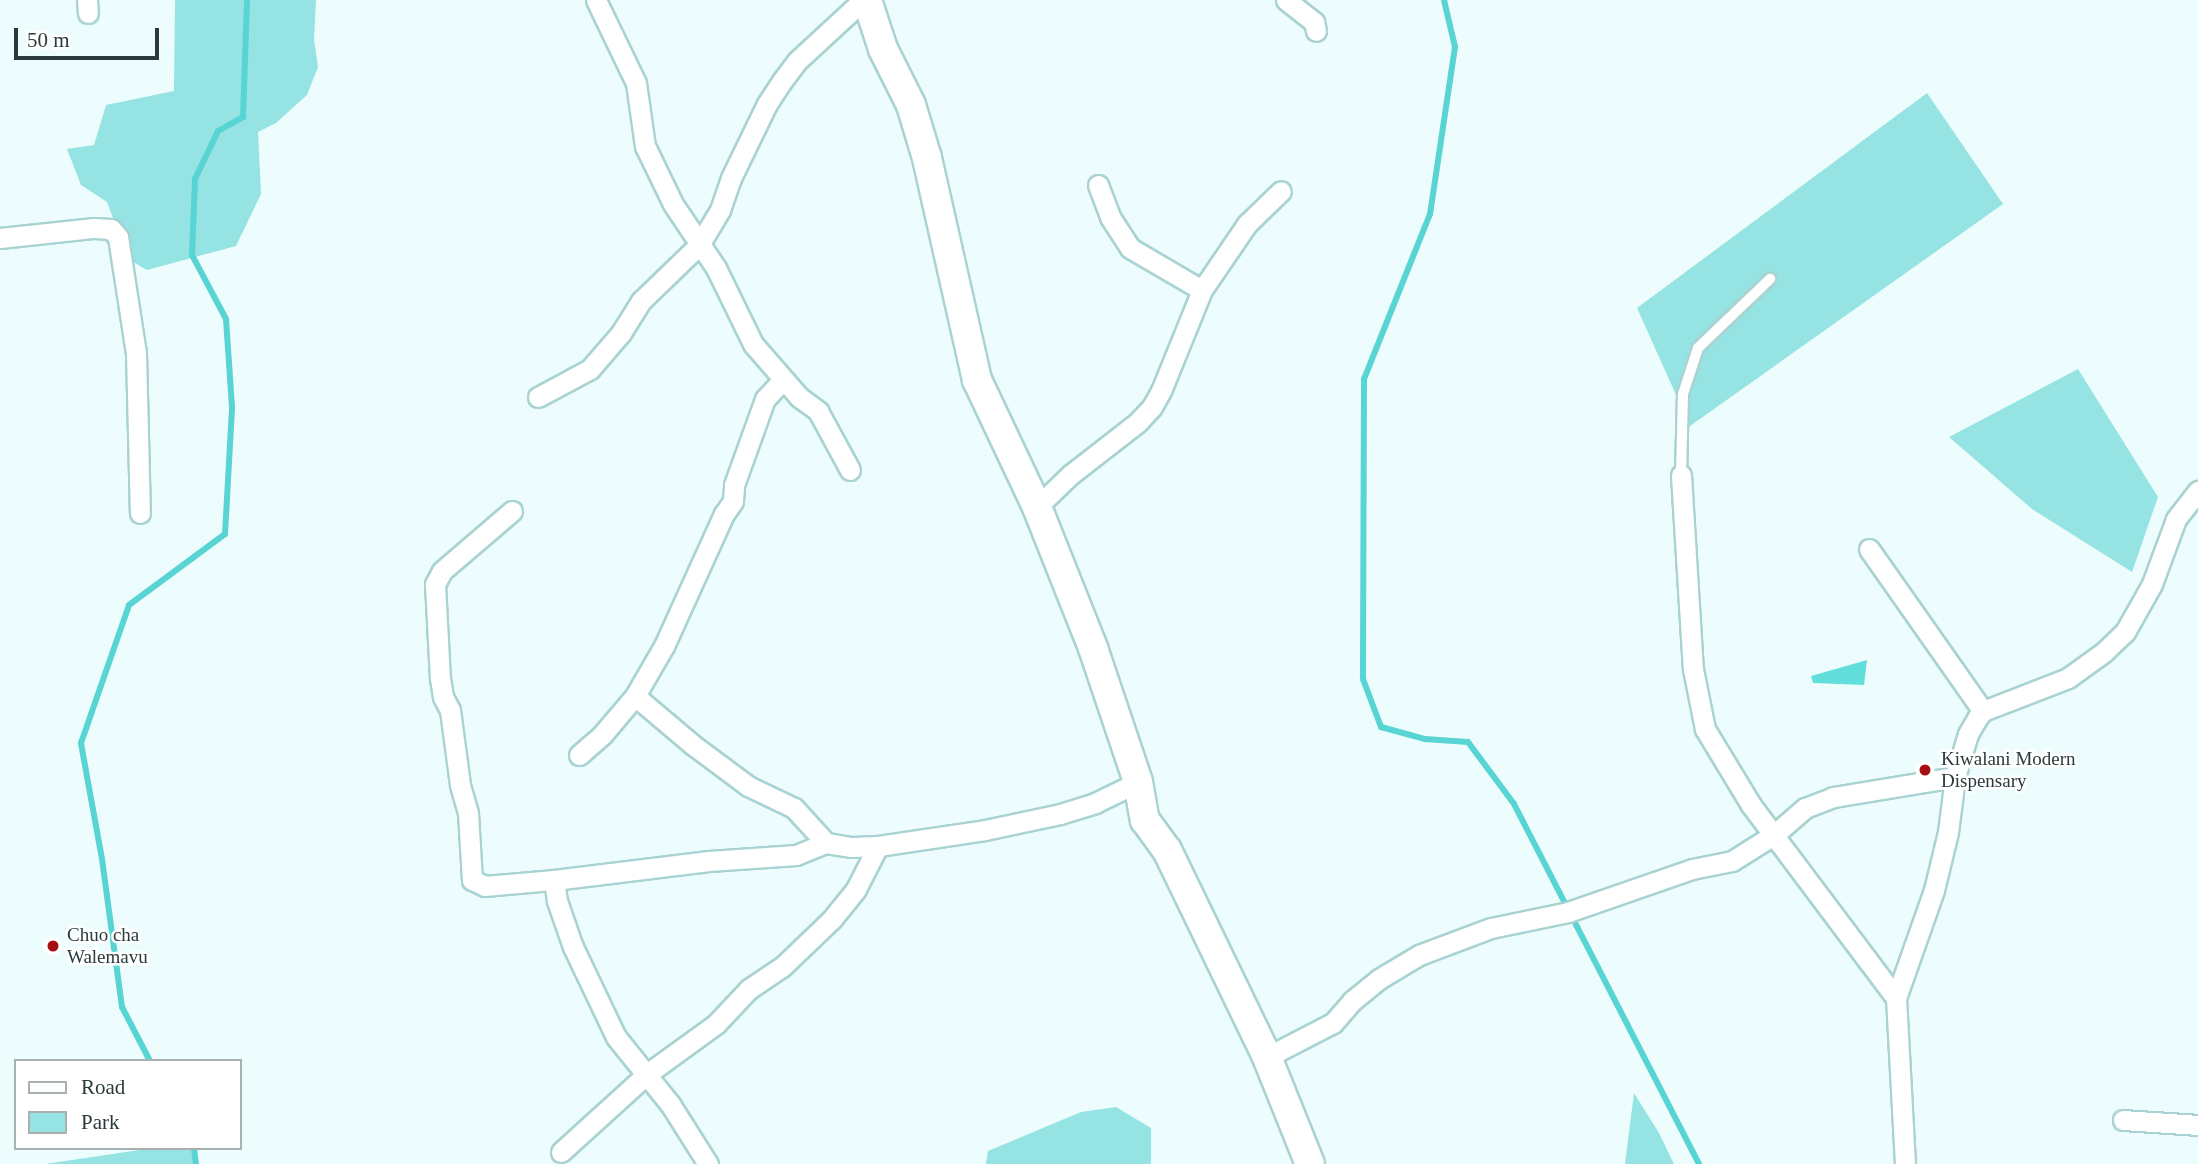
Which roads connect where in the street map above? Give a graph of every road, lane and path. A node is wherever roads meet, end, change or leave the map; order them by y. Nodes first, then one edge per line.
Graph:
1 (596, 0) edge
2 (865, 0) edge
3 (1286, 0) edge
4 (1316, 31) dead end
5 (1098, 186) dead end
6 (1281, 191) dead end
7 (0, 237) edge
8 (699, 245) junction
9 (1770, 279) dead end
10 (1202, 290) junction
11 (783, 380) junction
12 (538, 397) dead end
13 (850, 470) dead end
14 (1681, 475) joint
15 (2198, 491) edge
16 (1037, 507) junction
17 (512, 511) dead end
18 (140, 513) dead end
19 (1869, 549) dead end
20 (635, 696) junction
21 (1983, 711) junction
22 (579, 755) dead end
23 (1955, 777) junction
24 (1138, 782) junction
25 (1775, 834) junction
26 (826, 843) junction
27 (878, 846) junction
28 (554, 880) junction
29 (1896, 998) junction
30 (1266, 1057) junction
31 (647, 1074) junction
32 (2123, 1120) dead end
33 (2198, 1125) edge
34 (561, 1152) dead end
35 (708, 1164) edge
36 (1310, 1164) edge
37 (1905, 1164) edge

1 - 8 street
2 - 8 street
2 - 16 street
3 - 4 street
5 - 10 street
6 - 10 street
7 - 18 street
8 - 11 street
8 - 12 street
9 - 14 lane
10 - 16 street
11 - 13 street
11 - 20 street
14 - 25 street
15 - 21 street
16 - 24 street
17 - 28 street
19 - 21 street
20 - 22 street
20 - 26 street
21 - 23 street
23 - 25 street
23 - 29 street
24 - 27 street
24 - 30 street
25 - 29 street
25 - 30 street
26 - 27 street
26 - 28 street
27 - 31 street
28 - 31 street
29 - 37 street
30 - 36 street
31 - 34 street
31 - 35 street
32 - 33 street

